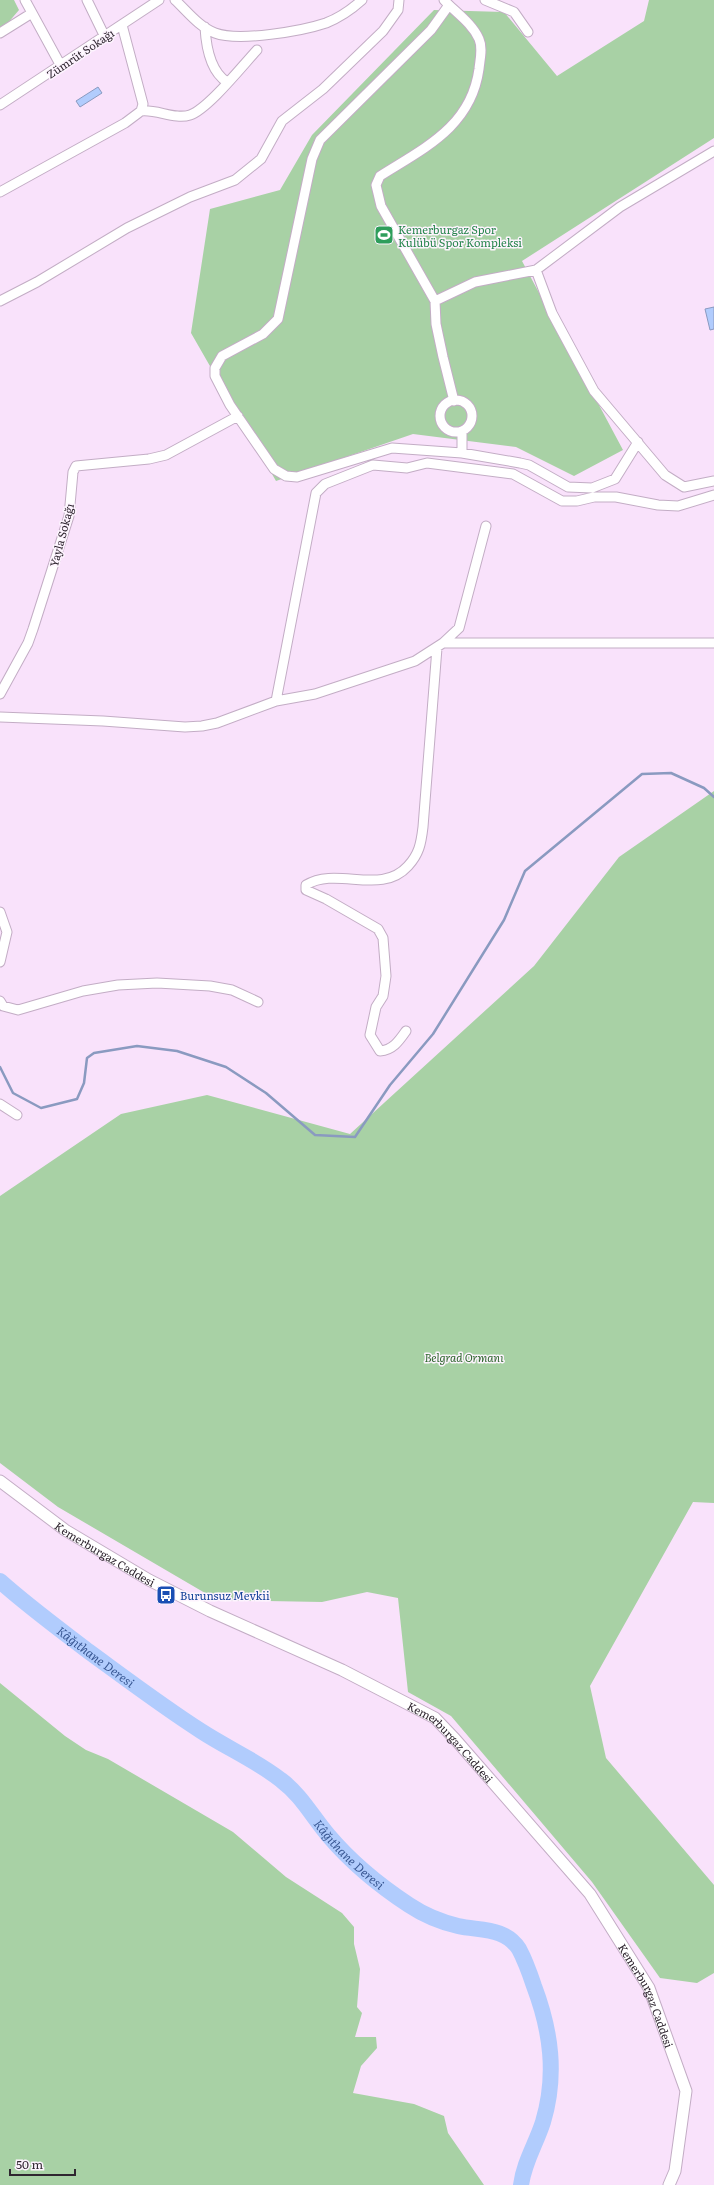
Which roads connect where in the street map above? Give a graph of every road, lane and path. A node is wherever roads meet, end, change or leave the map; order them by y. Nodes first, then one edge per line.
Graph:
1 (25, 0) edge
2 (87, 0) edge
3 (160, 0) edge
4 (175, 0) edge
5 (362, 0) edge
6 (399, 0) edge
7 (485, 0) edge
8 (447, 3) edge
9 (32, 13) junction
10 (122, 25) junction
11 (205, 27) junction
12 (528, 32) dead end
13 (0, 33) edge
14 (105, 37) junction
15 (257, 50) dead end
16 (61, 66) junction
17 (227, 82) junction
18 (0, 105) edge
19 (141, 111) junction
20 (714, 152) edge
21 (0, 192) edge
22 (536, 270) junction
23 (0, 301) edge
24 (435, 301) junction
25 (454, 401) junction
26 (238, 416) junction
27 (462, 431) junction
28 (638, 442) junction
29 (462, 453) junction
30 (714, 481) edge
31 (714, 495) edge
32 (486, 526) dead end
33 (714, 643) edge
34 (440, 645) junction
35 (0, 694) edge
36 (276, 701) junction
37 (0, 717) edge
38 (0, 912) edge
39 (0, 962) edge
40 (0, 1001) edge
41 (258, 1002) dead end
42 (406, 1031) dead end
43 (0, 1104) edge
44 (16, 1115) dead end
45 (0, 1481) edge
46 (669, 2185) edge

1 - 9 street
2 - 14 street
3 - 10 street, Zümrüt Sokağı
4 - 11 street
5 - 11 street
6 - 23 street
7 - 12 street
8 - 24 street
8 - 26 street
9 - 13 street
9 - 16 street
10 - 14 street, Zümrüt Sokağı
10 - 19 street
11 - 17 street
14 - 16 street, Zümrüt Sokağı
15 - 17 street
16 - 18 street, Zümrüt Sokağı
17 - 19 street
19 - 21 street
20 - 22 street
22 - 24 street
22 - 28 street
24 - 25 street
25 - 27 street
25 - 27 street
26 - 29 street
26 - 35 street, Yayla Sokağı
27 - 29 street
28 - 29 street
28 - 30 street
31 - 36 street
32 - 34 street
33 - 34 street
34 - 36 street
34 - 42 street
36 - 37 street
38 - 39 street
40 - 41 street
43 - 44 street
45 - 46 main road, Kemerburgaz Caddesi

